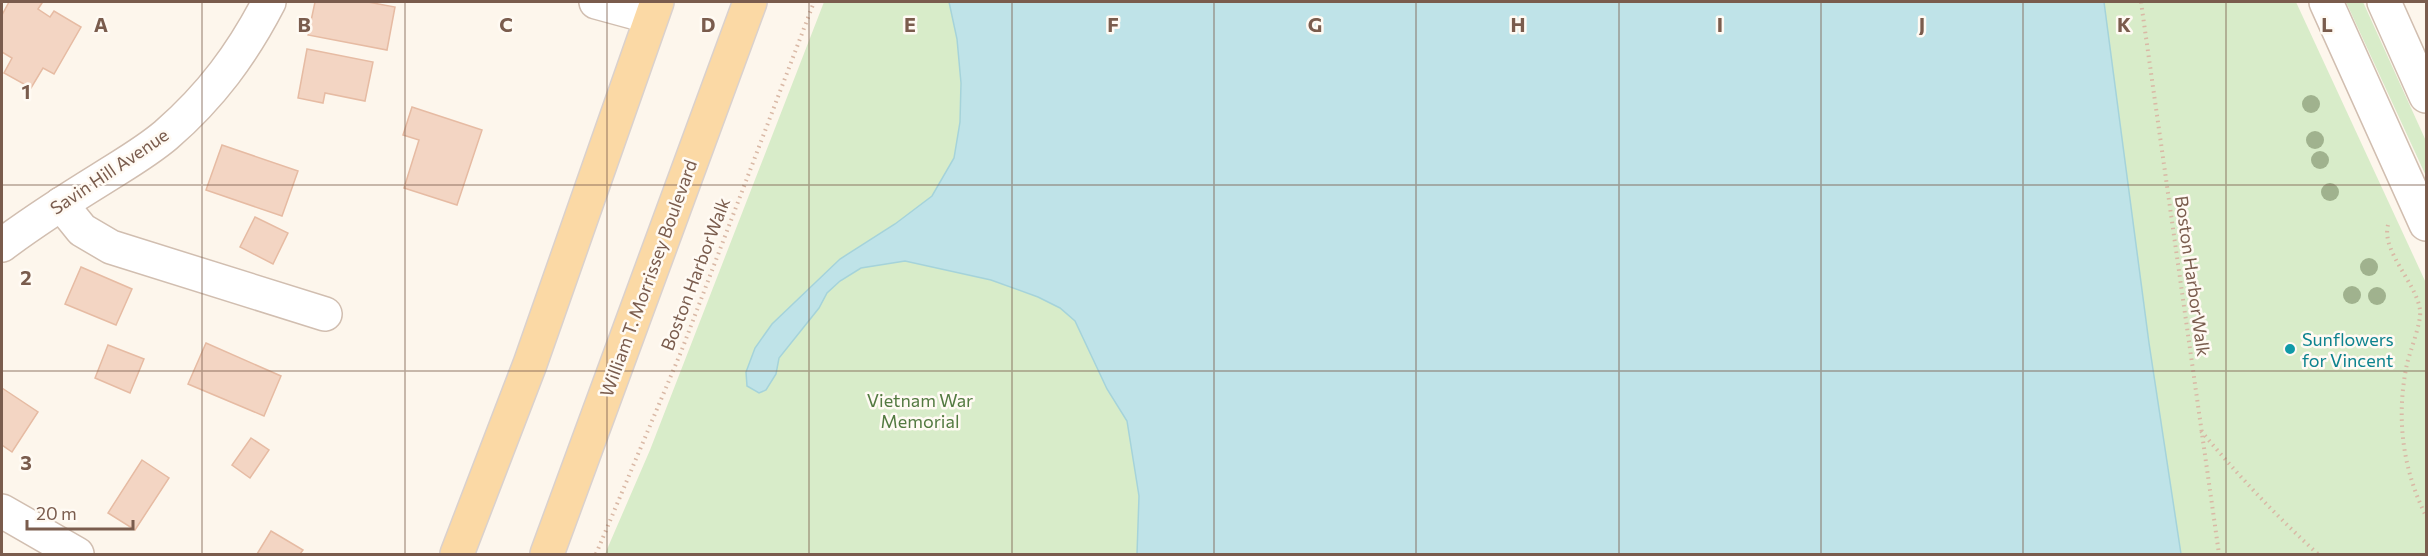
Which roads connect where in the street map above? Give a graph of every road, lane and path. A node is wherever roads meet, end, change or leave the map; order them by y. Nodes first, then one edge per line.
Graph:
1 (269, 2) edge
2 (596, 2) edge
3 (750, 2) edge
4 (814, 2) edge
5 (2141, 2) edge
6 (2326, 2) edge
7 (2384, 2) edge
8 (654, 9) edge
9 (2427, 96) edge
10 (61, 204) junction
11 (2427, 224) edge
12 (2, 244) edge
13 (2420, 308) dead end
14 (325, 314) dead end
15 (2200, 430) junction
16 (2, 511) edge
17 (2427, 516) edge
18 (77, 555) edge
19 (458, 555) edge
20 (547, 555) edge
21 (596, 555) edge
22 (2219, 555) edge
23 (2318, 555) edge

1 - 10 street, Savin Hill Avenue
2 - 8 street
3 - 20 main road, William T. Morrissey Boulevard
4 - 21 path, Boston HarborWalk
5 - 15 path, Boston HarborWalk
6 - 11 street
7 - 9 street
8 - 19 main road
10 - 12 street, Savin Hill Avenue
10 - 14 street
13 - 17 path
15 - 22 path, Boston HarborWalk
15 - 23 path
16 - 18 street

